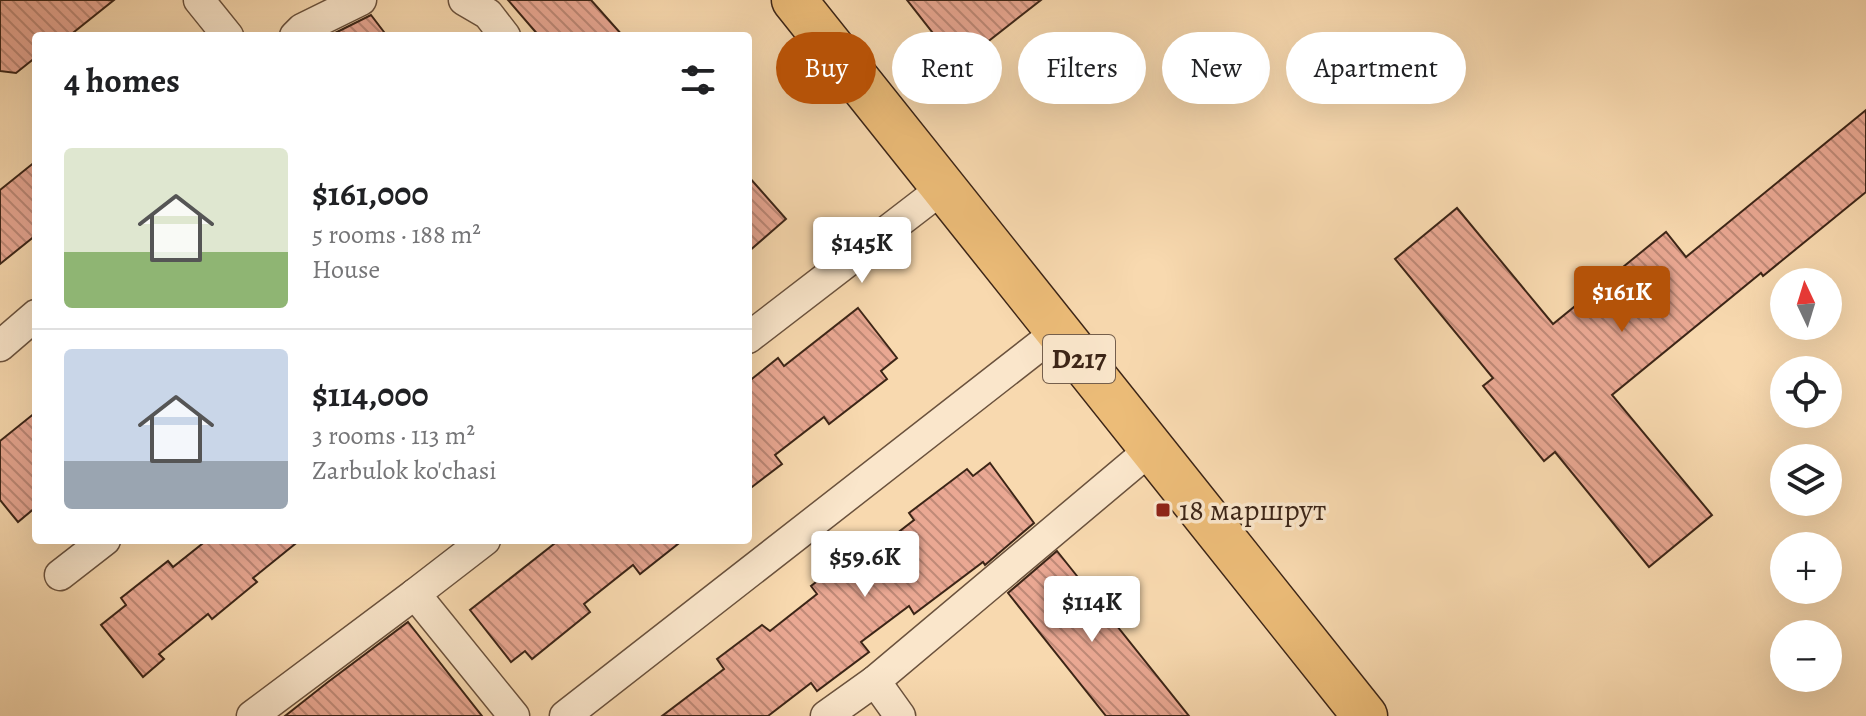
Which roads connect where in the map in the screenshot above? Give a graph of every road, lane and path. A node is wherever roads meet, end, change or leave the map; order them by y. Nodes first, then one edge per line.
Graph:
1 (199, 0) edge
2 (361, 0) edge
3 (464, 0) edge
4 (794, 0) edge
5 (225, 32) edge
6 (299, 32) edge
7 (502, 32) edge
8 (943, 188) junction
9 (32, 318) edge
10 (752, 331) edge
11 (1057, 332) junction
12 (0, 346) edge
13 (1151, 449) junction
14 (100, 544) edge
15 (480, 544) edge
16 (60, 575) dead end
17 (415, 594) junction
18 (875, 681) junction
19 (252, 716) edge
20 (514, 716) edge
21 (565, 716) edge
22 (826, 716) edge
23 (900, 716) edge
24 (1365, 716) edge

1 - 5 street
2 - 6 street
3 - 7 street
4 - 8 main road, D217
8 - 10 street
8 - 11 main road, D217
9 - 12 street
11 - 13 main road, D217
11 - 21 street
13 - 18 street
13 - 24 main road, D217
14 - 16 street
15 - 17 street
17 - 19 street
17 - 20 street
18 - 22 street
18 - 23 street

